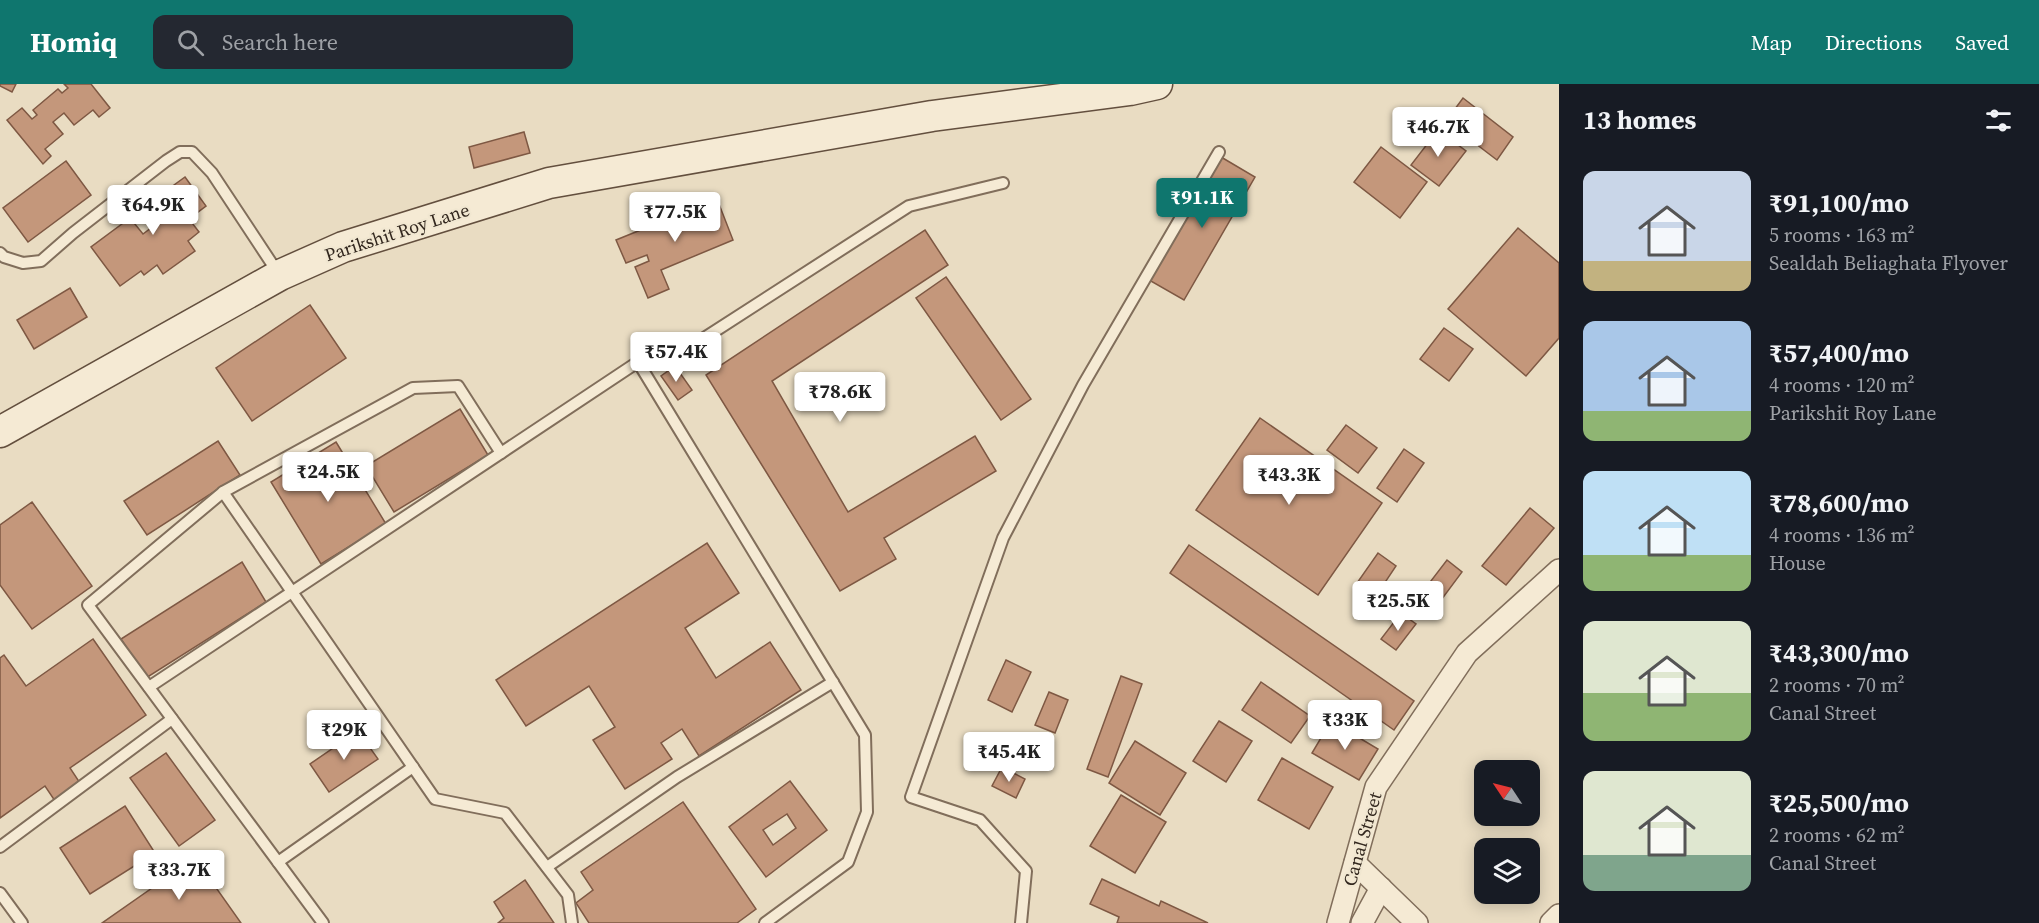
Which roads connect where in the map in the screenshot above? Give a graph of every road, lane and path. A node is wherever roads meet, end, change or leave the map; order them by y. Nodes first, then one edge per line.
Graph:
1 (1141, 86) edge
2 (1219, 152) dead end
3 (1003, 183) dead end
4 (0, 253) edge
5 (280, 275) junction
6 (638, 362) junction
7 (0, 432) edge
8 (501, 453) junction
9 (223, 492) junction
10 (1559, 570) edge
11 (292, 592) junction
12 (833, 682) junction
13 (149, 687) junction
14 (172, 719) junction
15 (413, 767) junction
16 (0, 847) edge
17 (278, 862) junction
18 (1355, 863) junction
19 (547, 867) junction
20 (1381, 888) junction
21 (0, 893) edge
22 (1559, 915) edge
23 (22, 923) edge
24 (323, 923) edge
25 (572, 923) edge
26 (765, 923) edge
27 (1021, 923) edge
28 (1338, 923) edge
29 (1362, 923) edge
30 (1417, 923) edge
31 (1551, 923) edge

1 - 5 main road, Parikshit Roy Lane
2 - 27 lane
3 - 6 lane
4 - 5 lane
5 - 7 main road, Parikshit Roy Lane
6 - 8 lane
6 - 12 lane
8 - 9 lane
8 - 11 lane
9 - 11 lane
9 - 13 lane
10 - 18 street, Canal Street
11 - 13 lane
11 - 15 lane
12 - 19 lane
12 - 26 lane
13 - 14 lane
14 - 16 lane
14 - 17 lane
15 - 17 lane
15 - 19 lane
17 - 24 lane
18 - 20 street
18 - 28 street, Canal Street
19 - 25 lane
20 - 29 street
20 - 30 street
21 - 23 lane
22 - 31 street

